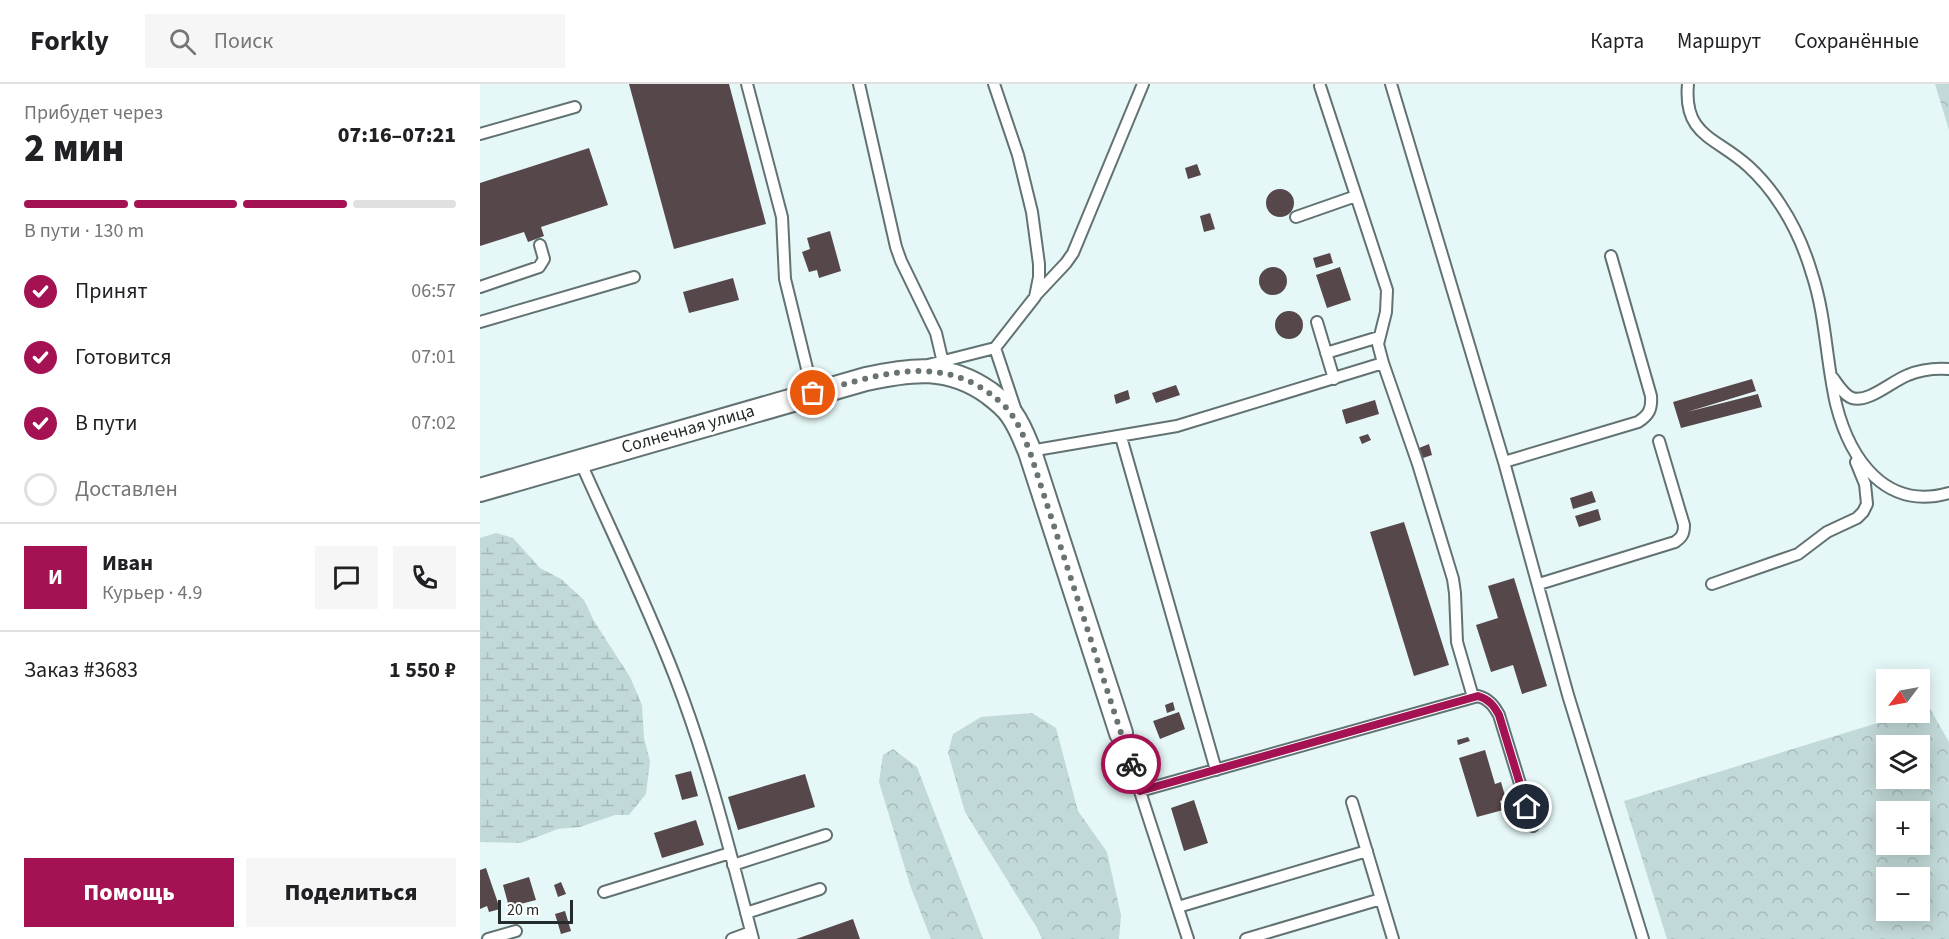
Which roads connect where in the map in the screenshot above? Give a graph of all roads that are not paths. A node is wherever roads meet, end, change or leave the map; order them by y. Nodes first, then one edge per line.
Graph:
1 (747, 84) edge
2 (859, 84) edge
3 (994, 84) edge
4 (1143, 84) edge
5 (1391, 84) edge
6 (1688, 84) edge
7 (1320, 86) dead end
8 (574, 106) dead end
9 (480, 134) edge
10 (1356, 196) junction
11 (1296, 217) dead end
12 (540, 244) dead end
13 (1611, 256) dead end
14 (634, 277) dead end
15 (480, 287) edge
16 (1035, 297) junction
17 (480, 322) edge
18 (1317, 322) dead end
19 (1378, 337) junction
20 (995, 348) junction
21 (1326, 353) junction
22 (1383, 363) junction
23 (944, 367) junction
24 (1949, 369) edge
25 (1831, 375) junction
26 (1334, 379) junction
27 (813, 393) junction
28 (1845, 431) junction
29 (1121, 437) junction
30 (1659, 441) dead end
31 (1030, 452) junction
32 (579, 460) junction
33 (1504, 462) junction
34 (480, 490) edge
35 (1949, 493) edge
36 (1539, 584) junction
37 (1712, 584) dead end
38 (1473, 696) junction
39 (1121, 734) joint
40 (1216, 770) junction
41 (1140, 791) junction
42 (1352, 802) dead end
43 (1533, 826) dead end
44 (826, 835) dead end
45 (1367, 851) junction
46 (730, 853) junction
47 (733, 865) junction
48 (820, 889) dead end
49 (604, 892) dead end
50 (1381, 899) junction
51 (1178, 907) junction
52 (746, 913) junction
53 (516, 931) dead end
54 (752, 936) edge
55 (488, 939) edge
56 (732, 939) edge
57 (1188, 939) edge
58 (1246, 939) edge
59 (1393, 939) edge
60 (1643, 939) edge

1 - 27 lane
2 - 23 lane
3 - 16 lane
4 - 16 lane
5 - 33 lane
6 - 25 lane
7 - 10 lane
8 - 9 lane
10 - 11 lane
10 - 19 lane
12 - 15 lane
13 - 33 lane
14 - 17 lane
16 - 20 lane
18 - 21 lane
19 - 21 lane
19 - 22 lane
20 - 23 lane
20 - 31 lane
21 - 26 lane
22 - 26 lane
22 - 38 lane
23 - 27 street, Солнечная улица
23 - 31 street, Солнечная улица
24 - 25 lane
25 - 28 lane
26 - 29 lane
27 - 32 street, Солнечная улица
28 - 35 lane
28 - 37 lane
29 - 31 lane
29 - 40 lane
30 - 36 lane
31 - 39 street, Солнечная улица
32 - 34 street, Солнечная улица
32 - 46 lane
33 - 36 lane
36 - 60 lane
38 - 40 lane
38 - 43 lane
39 - 41 lane
40 - 41 lane
41 - 51 lane
42 - 45 lane
44 - 47 lane
45 - 50 lane
45 - 51 lane
46 - 47 lane
46 - 49 lane
47 - 52 lane
48 - 52 lane
50 - 58 lane
50 - 59 lane
51 - 57 lane
52 - 54 lane
53 - 55 lane
54 - 56 lane

